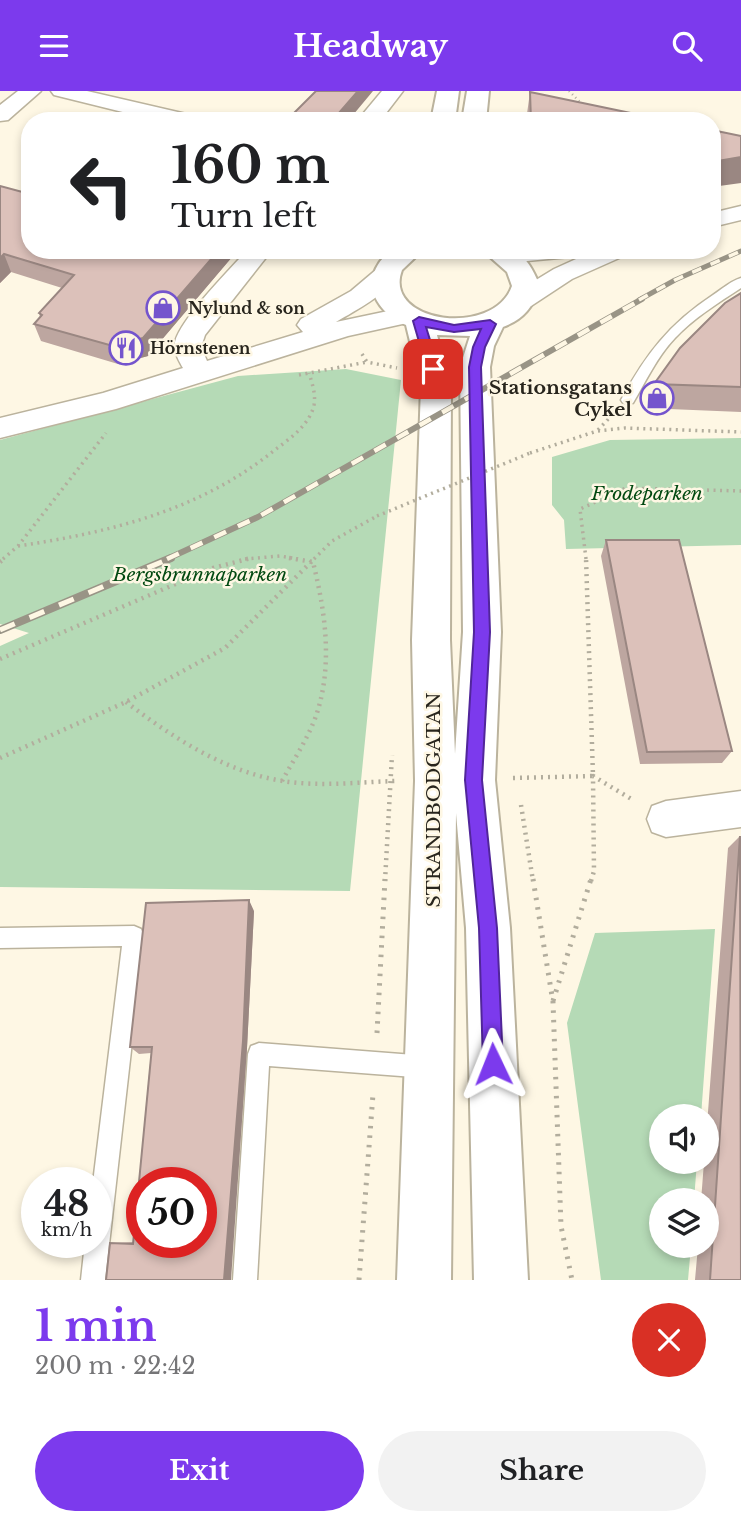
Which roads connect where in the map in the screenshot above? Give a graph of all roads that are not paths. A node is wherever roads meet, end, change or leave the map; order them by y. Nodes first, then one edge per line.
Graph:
1 (31, 91) edge
2 (61, 91) edge
3 (393, 91) edge
4 (448, 91) edge
5 (478, 91) edge
6 (149, 112) edge
7 (376, 112) edge
8 (444, 112) edge
9 (475, 112) edge
10 (0, 115) edge
11 (741, 213) edge
12 (721, 218) edge
13 (253, 259) edge
14 (397, 259) edge
15 (506, 259) edge
16 (597, 259) edge
17 (386, 274) junction
18 (741, 282) edge
19 (506, 312) junction
20 (413, 318) junction
21 (258, 353) junction
22 (200, 374) junction
23 (628, 400) dead end
24 (0, 428) edge
25 (741, 809) edge
26 (666, 819) road end
27 (0, 938) edge
28 (431, 1067) junction
29 (93, 1280) edge
30 (245, 1280) edge
31 (424, 1280) edge
32 (501, 1280) edge

1 - 10 street
2 - 6 street
3 - 7 street
4 - 8 main road
5 - 9 main road
11 - 12 street
13 - 22 street
14 - 17 main road
15 - 19 main road
16 - 19 street
17 - 20 main road
17 - 21 street
18 - 23 lane
19 - 20 main road
19 - 32 main road
20 - 21 street
20 - 28 main road, STRANDBODGATAN
21 - 22 street
22 - 24 street
25 - 26 street
27 - 29 lane
28 - 30 lane
28 - 31 main road, STRANDBODGATAN

